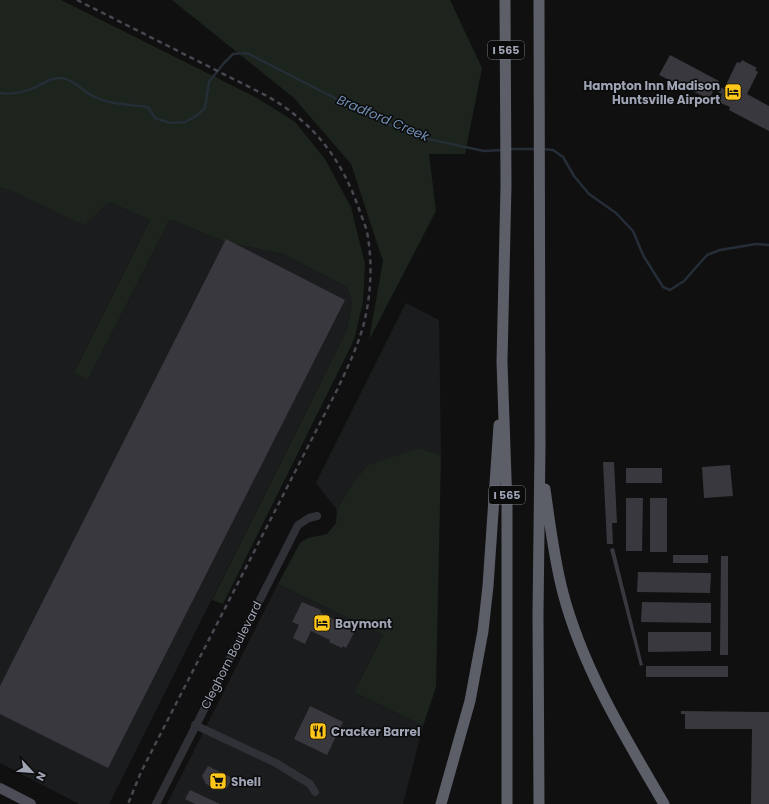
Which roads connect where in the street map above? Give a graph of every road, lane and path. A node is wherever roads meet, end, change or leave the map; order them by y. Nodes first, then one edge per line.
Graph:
1 (505, 0) edge
2 (539, 0) edge
3 (502, 362) junction
4 (540, 446) junction
5 (317, 516) dead end
6 (195, 725) junction
7 (0, 788) edge
8 (316, 792) dead end
9 (31, 804) edge
10 (156, 804) edge
11 (441, 804) edge
12 (507, 804) edge
13 (539, 804) edge
14 (664, 804) edge

1 - 3 highway, I 565
2 - 4 highway, I 565
3 - 11 highway
3 - 12 highway, I 565
4 - 13 highway, I 565
4 - 14 highway
5 - 6 street, Cleghorn Boulevard
6 - 8 street
6 - 10 street, Cleghorn Boulevard
7 - 9 main road

